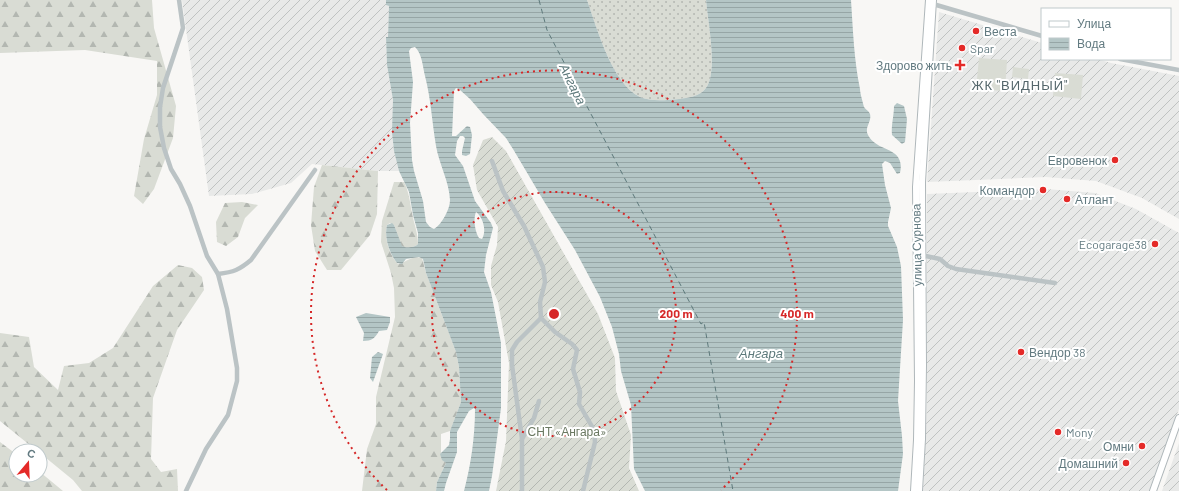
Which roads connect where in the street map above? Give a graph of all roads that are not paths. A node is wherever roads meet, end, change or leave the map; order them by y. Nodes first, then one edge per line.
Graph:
1 (179, 0) edge
2 (932, 1) edge
3 (1041, 36) edge
4 (1125, 60) edge
5 (1179, 70) edge
6 (492, 161) dead end
7 (314, 170) dead end
8 (921, 255) junction
9 (218, 274) junction
10 (1055, 283) dead end
11 (541, 318) junction
12 (539, 401) dead end
13 (1179, 418) edge
14 (522, 438) junction
15 (186, 491) edge
16 (522, 491) edge
17 (583, 491) edge
18 (914, 491) edge
19 (919, 491) edge
20 (1153, 491) edge

1 - 9 street
2 - 3 street
2 - 8 main road, улица Сурнова
2 - 18 main road, улица Сурнова
4 - 5 street
6 - 11 street
7 - 9 street
8 - 10 street
8 - 19 main road, улица Сурнова
9 - 15 street
11 - 14 street
11 - 17 street
12 - 14 street
13 - 20 main road
14 - 16 street

